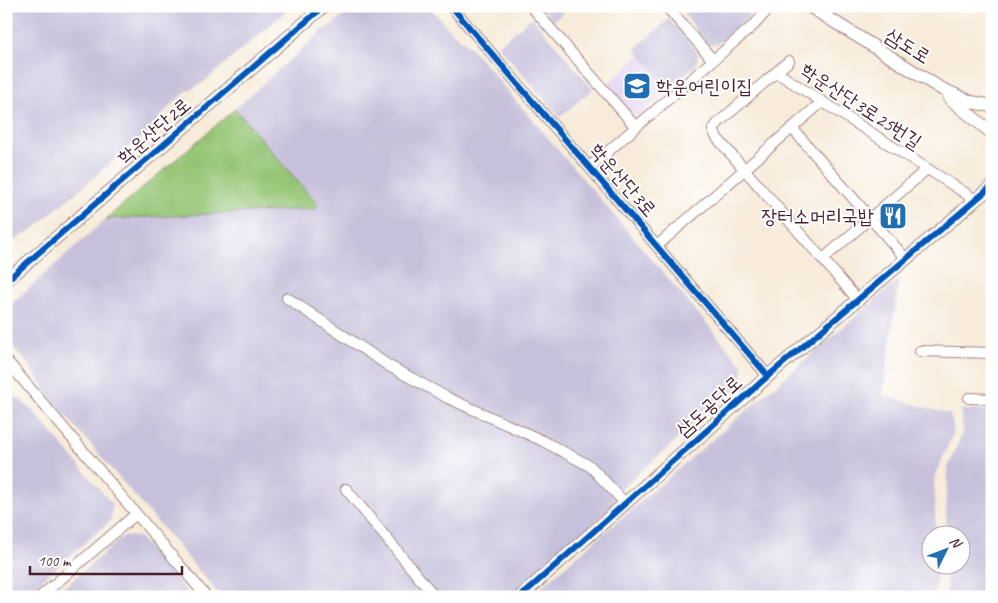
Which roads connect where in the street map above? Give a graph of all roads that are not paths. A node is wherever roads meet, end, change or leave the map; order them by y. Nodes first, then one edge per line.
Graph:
1 (324, 6) edge
2 (452, 6) edge
3 (531, 6) edge
4 (666, 6) edge
5 (772, 6) edge
6 (809, 6) edge
7 (712, 59) junction
8 (789, 61) dead end
9 (776, 72) junction
10 (917, 74) junction
11 (822, 102) junction
12 (992, 106) edge
13 (635, 126) junction
14 (792, 128) junction
15 (992, 133) edge
16 (590, 167) junction
17 (927, 168) junction
18 (744, 169) junction
19 (992, 186) edge
20 (976, 200) junction
21 (870, 218) junction
22 (658, 245) junction
23 (823, 259) junction
24 (906, 259) junction
25 (6, 281) edge
26 (287, 298) dead end
27 (858, 300) junction
28 (920, 351) dead end
29 (992, 353) edge
30 (6, 360) edge
31 (768, 376) junction
32 (969, 398) dead end
33 (992, 399) edge
34 (346, 489) dead end
35 (625, 503) junction
36 (136, 514) junction
37 (205, 595) dead end
38 (40, 597) edge
39 (435, 597) edge
40 (520, 597) edge

1 - 25 street, 학운산단2로
2 - 16 street, 학운산단3로
3 - 13 street
4 - 7 street
5 - 7 street
6 - 10 street, 삼도로
7 - 13 street
8 - 9 street, 학운산단3로25번길
9 - 11 street, 학운산단3로25번길
9 - 18 street, 학운산단3로25번길
10 - 12 street, 삼도로
10 - 15 street
11 - 14 street
11 - 17 street, 학운산단3로25번길
13 - 16 street
14 - 18 street
14 - 21 street
16 - 22 street, 학운산단3로
17 - 20 street, 학운산단3로25번길
17 - 21 street, 학운산단3로25번길
18 - 22 street
18 - 23 street, 학운산단3로25번길
19 - 20 street, 삼도공단로
20 - 24 street, 삼도공단로
21 - 23 street, 학운산단3로25번길
21 - 24 street
22 - 31 street, 학운산단3로
23 - 27 street, 학운산단3로25번길
24 - 27 street, 삼도공단로
26 - 35 street
27 - 31 street, 삼도공단로
28 - 29 street
30 - 36 street
31 - 35 street, 삼도공단로
32 - 33 street
34 - 39 street
35 - 40 street, 삼도공단로
36 - 37 street
36 - 38 street

